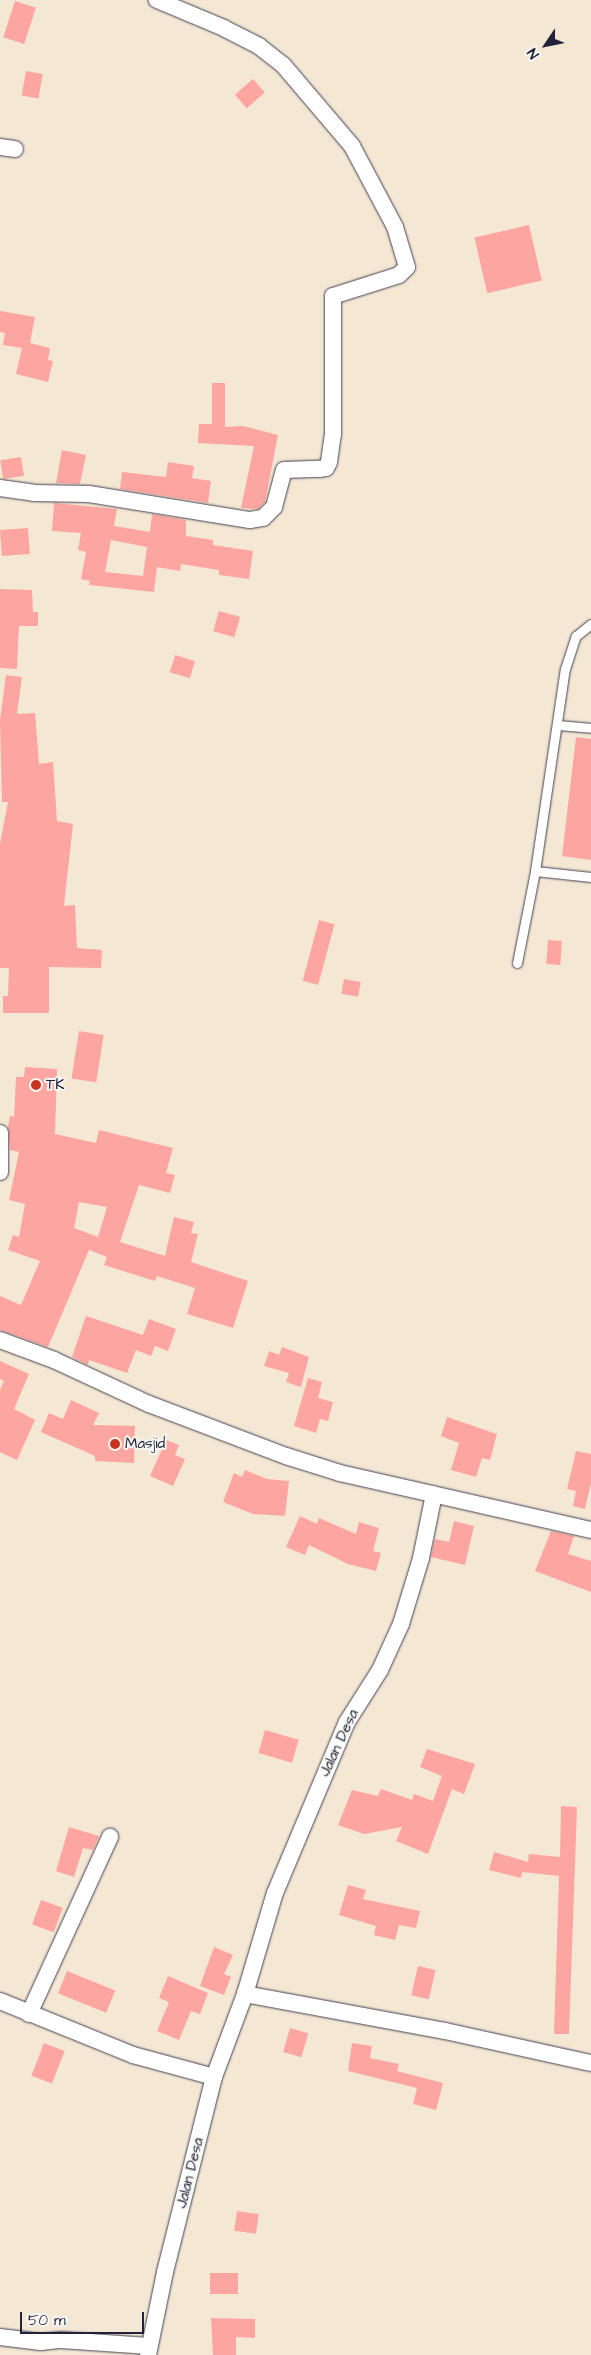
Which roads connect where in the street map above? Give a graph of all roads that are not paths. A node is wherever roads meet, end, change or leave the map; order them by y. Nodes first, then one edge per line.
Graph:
1 (158, 0) edge
2 (0, 488) edge
3 (591, 624) edge
4 (558, 725) junction
5 (591, 728) edge
6 (535, 871) junction
7 (591, 877) edge
8 (517, 963) dead end
9 (0, 1133) edge
10 (0, 1172) edge
11 (0, 1340) edge
12 (434, 1494) junction
13 (591, 1530) edge
14 (110, 1837) dead end
15 (245, 1994) junction
16 (0, 2001) edge
17 (29, 2014) junction
18 (591, 2062) edge
19 (214, 2077) junction
20 (0, 2337) edge
21 (148, 2350) edge

1 - 2 street
3 - 4 lane
4 - 5 lane
4 - 6 lane
6 - 7 lane
6 - 8 lane
9 - 10 street
11 - 12 street
12 - 13 street
12 - 15 street, Jalan Desa
14 - 17 street
15 - 18 street
15 - 19 street, Jalan Desa
16 - 17 street
17 - 19 street
19 - 21 street, Jalan Desa
20 - 21 street

